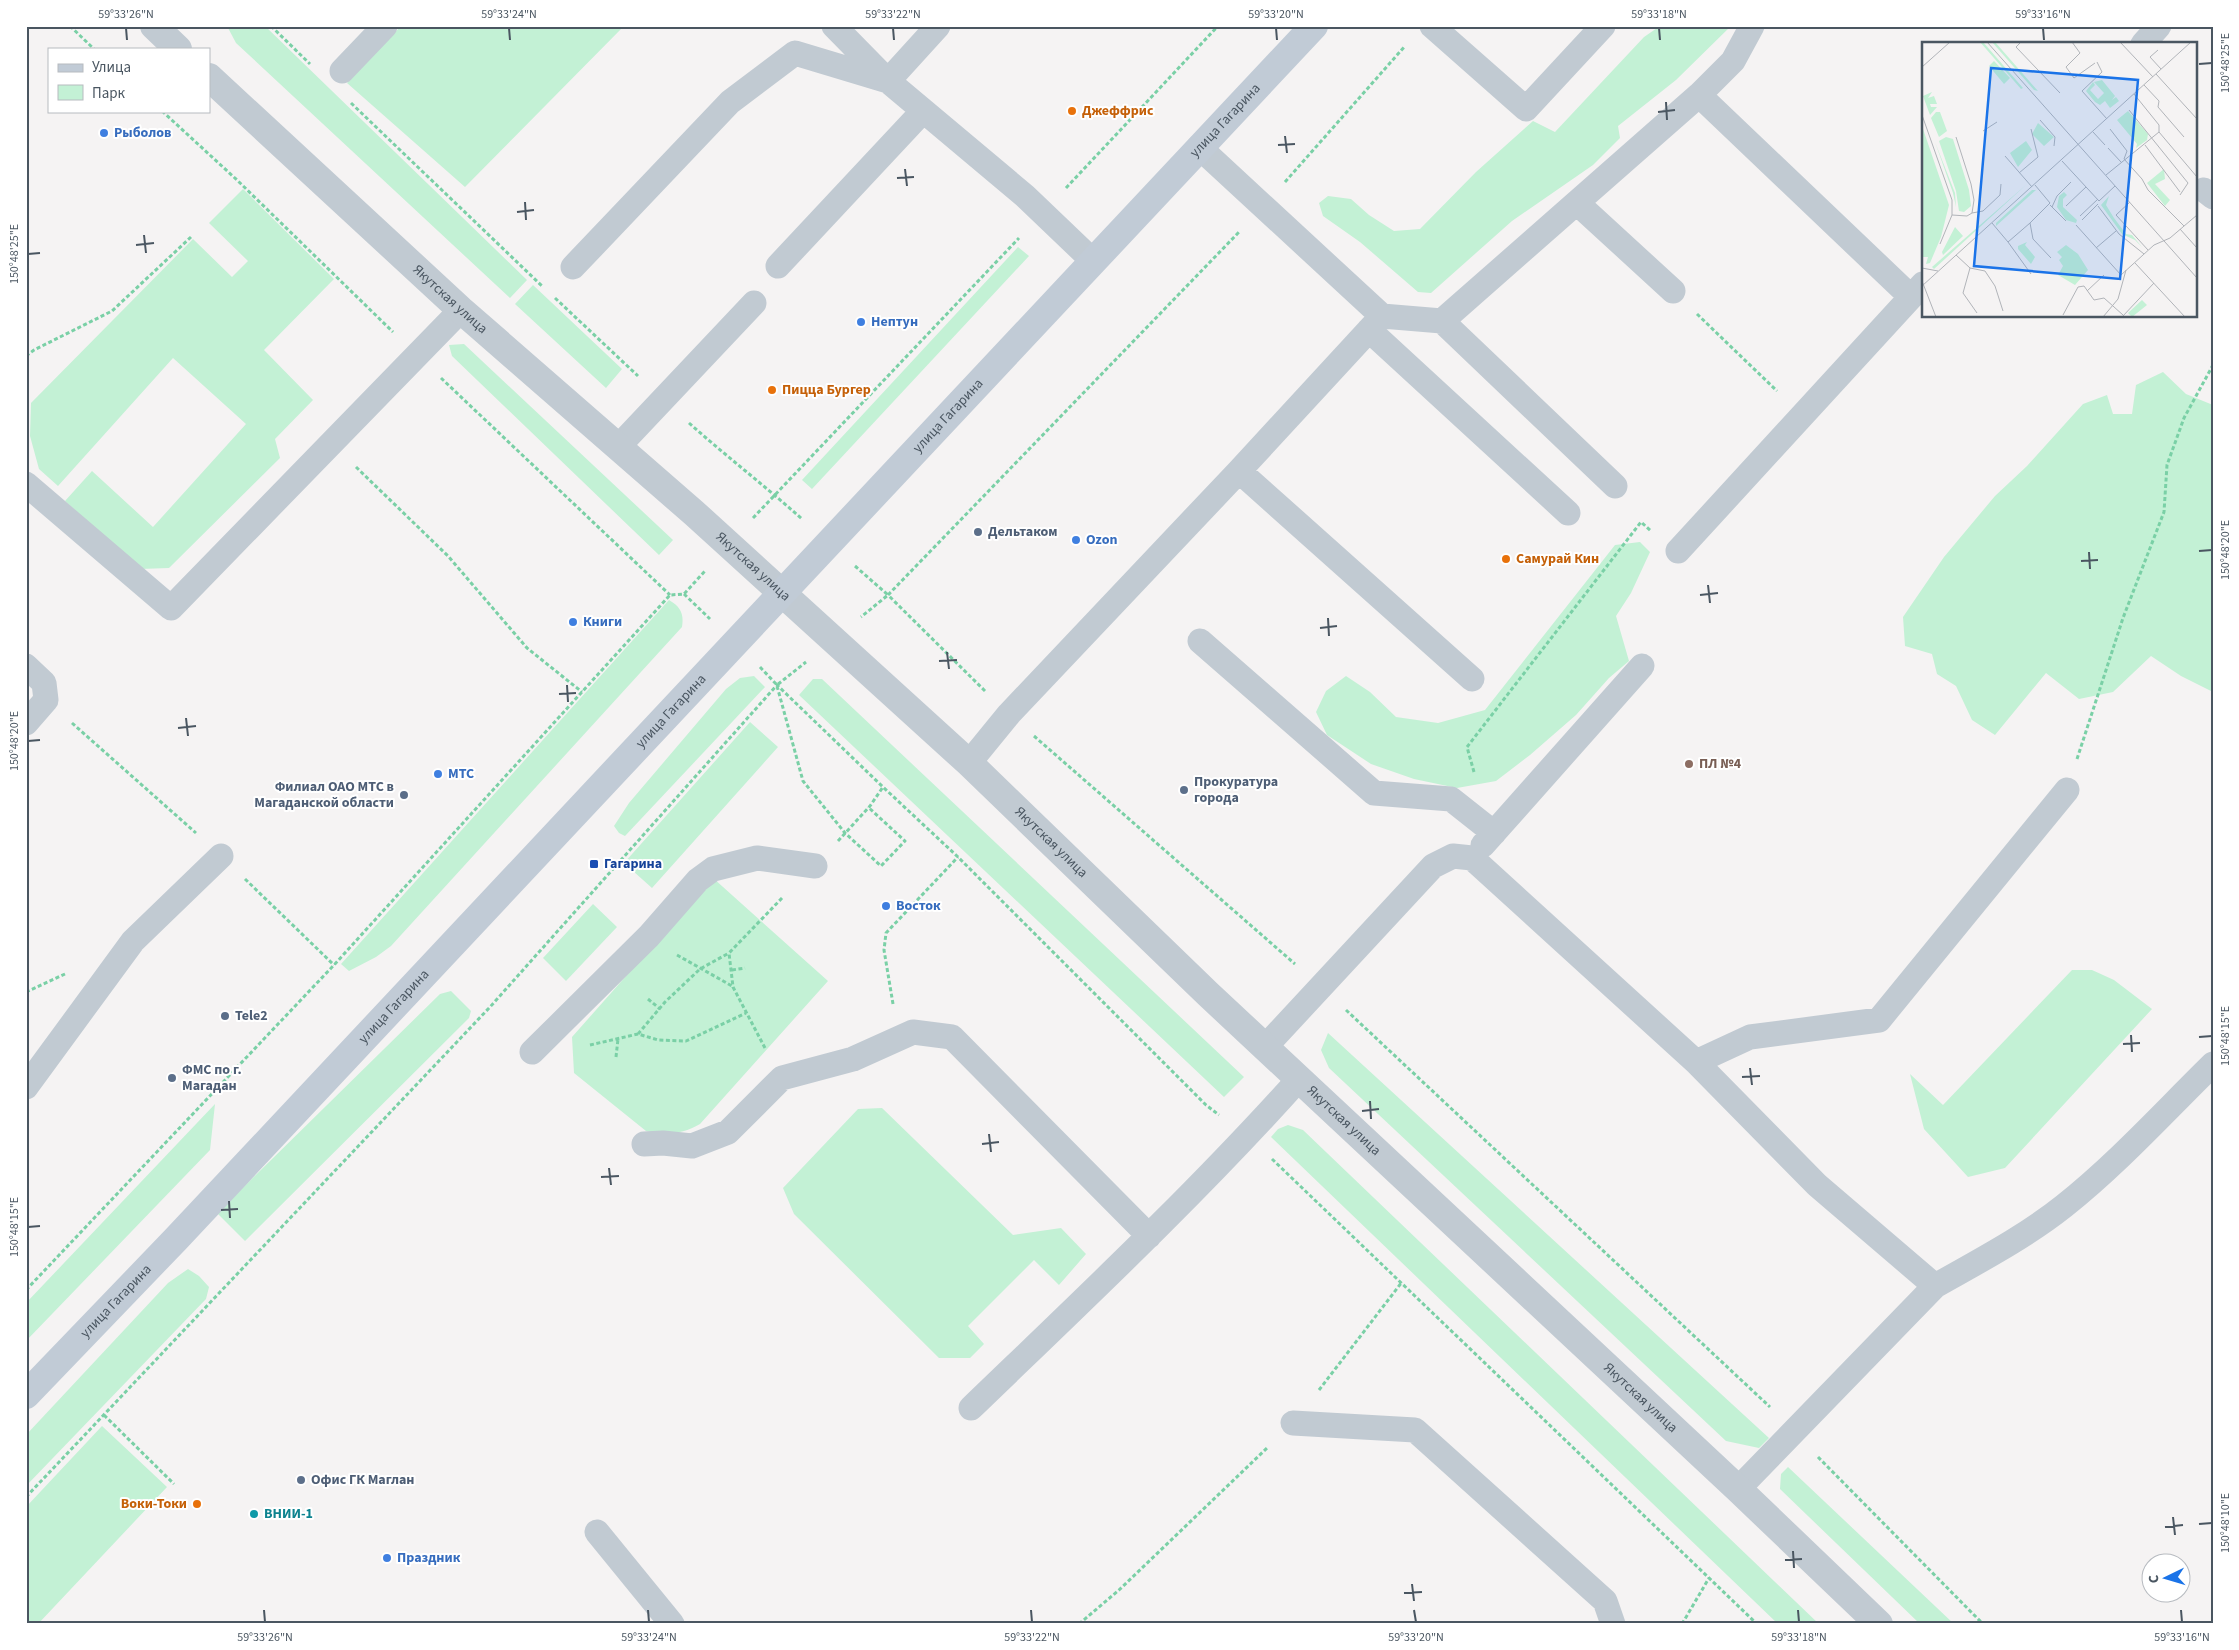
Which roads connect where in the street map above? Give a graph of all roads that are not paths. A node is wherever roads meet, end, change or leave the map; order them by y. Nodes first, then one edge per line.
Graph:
1 (154, 26) edge
2 (385, 26) edge
3 (834, 26) edge
4 (938, 26) edge
5 (1314, 26) edge
6 (1432, 26) edge
7 (1603, 26) edge
8 (1752, 26) edge
9 (2159, 26) edge
10 (2145, 42) edge
11 (177, 48) edge
12 (342, 71) dead end
13 (210, 78) edge
14 (888, 81) junction
15 (1699, 95) junction
16 (924, 111) junction
17 (1199, 147) junction
18 (1577, 203) junction
19 (1092, 260) junction
20 (778, 266) dead end
21 (574, 267) dead end
22 (1673, 291) road end
23 (1917, 291) edge
24 (754, 304) dead end
25 (461, 310) junction
26 (1442, 321) junction
27 (1375, 323) junction
28 (618, 447) junction
29 (1239, 471) junction
30 (26, 484) edge
31 (1615, 486) dead end
32 (1568, 513) dead end
33 (1678, 552) road end
34 (782, 594) junction
35 (1200, 641) dead end
36 (26, 666) edge
37 (1642, 666) dead end
38 (1472, 679) dead end
39 (26, 722) edge
40 (969, 763) junction
41 (2067, 790) road end
42 (1501, 826) junction
43 (221, 856) road end
44 (1472, 858) junction
45 (815, 866) road end
46 (1265, 1047) junction
47 (532, 1052) road end
48 (1696, 1062) junction
49 (2213, 1064) edge
50 (1299, 1079) junction
51 (26, 1087) edge
52 (644, 1144) dead end
53 (1149, 1236) junction
54 (1935, 1286) junction
55 (26, 1395) edge
56 (972, 1408) dead end
57 (1293, 1423) road end
58 (1738, 1488) junction
59 (597, 1532) dead end
60 (672, 1624) edge
61 (1613, 1624) edge
62 (1879, 1624) edge

1 - 11 street
2 - 12 lane
3 - 14 lane
4 - 14 lane
5 - 17 main road, улица Гагарина
6 - 7 lane
8 - 15 lane
9 - 10 lane
13 - 25 street, Якутская улица
14 - 16 lane
14 - 21 lane
15 - 18 lane
15 - 23 lane
16 - 19 lane
16 - 20 lane
17 - 19 main road, улица Гагарина
17 - 27 lane
18 - 22 lane
18 - 26 lane
19 - 34 main road, улица Гагарина
23 - 33 lane
24 - 28 lane
25 - 28 street, Якутская улица
25 - 30 lane
26 - 27 lane
26 - 31 lane
27 - 29 lane
27 - 32 lane
28 - 34 street, Якутская улица
29 - 38 lane
29 - 40 lane
34 - 40 street, Якутская улица
34 - 55 main road, улица Гагарина
35 - 42 lane
36 - 39 lane
37 - 42 lane
40 - 46 street, Якутская улица
41 - 48 lane
42 - 44 lane
43 - 51 lane
44 - 46 lane
44 - 48 lane
45 - 47 lane
46 - 50 street, Якутская улица
48 - 54 lane
49 - 54 lane
50 - 53 lane
50 - 58 street, Якутская улица
52 - 53 lane
53 - 56 lane
54 - 58 lane
57 - 61 lane
58 - 62 street, Якутская улица
59 - 60 lane

